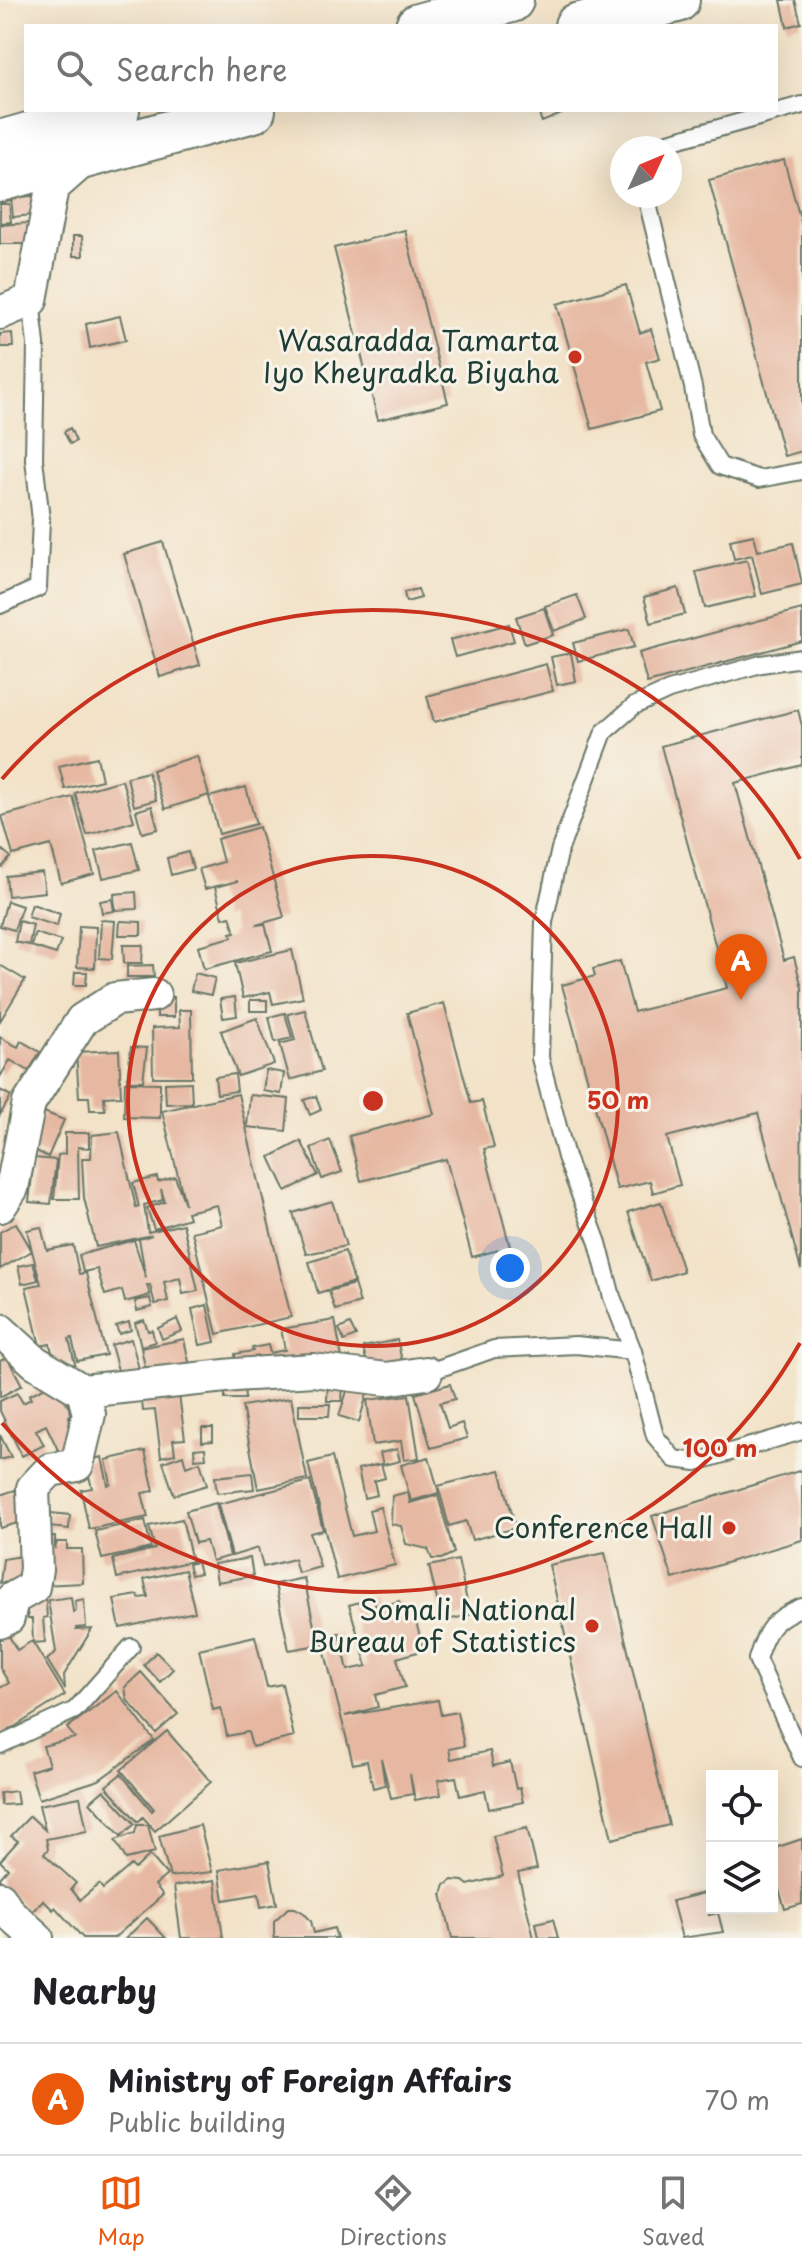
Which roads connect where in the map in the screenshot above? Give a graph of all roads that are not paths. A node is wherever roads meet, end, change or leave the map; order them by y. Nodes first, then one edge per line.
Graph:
1 (511, 0) edge
2 (677, 0) edge
3 (425, 24) edge
4 (585, 24) edge
5 (802, 105) edge
6 (110, 112) edge
7 (245, 112) edge
8 (777, 112) edge
9 (778, 112) edge
10 (682, 138) edge
11 (0, 143) edge
12 (93, 152) junction
13 (0, 179) edge
14 (649, 208) edge
15 (31, 300) junction
16 (0, 313) edge
17 (802, 471) edge
18 (0, 605) edge
19 (802, 658) edge
20 (154, 995) dead end
21 (0, 1206) edge
22 (0, 1330) edge
23 (633, 1351) junction
24 (426, 1373) joint
25 (83, 1391) junction
26 (802, 1431) edge
27 (802, 1607) edge
28 (0, 1622) edge
29 (131, 1647) dead end
30 (0, 1745) edge
31 (802, 1758) edge
32 (0, 1898) edge
33 (37, 1938) edge

1 - 3 street
2 - 4 street
5 - 9 lane
6 - 11 street
7 - 12 street
8 - 10 lane
12 - 13 street
12 - 15 street
14 - 17 lane
15 - 16 street
15 - 18 lane
19 - 23 lane
20 - 21 street
22 - 25 street
23 - 24 lane
23 - 26 lane
24 - 25 street
25 - 28 street
27 - 31 lane
29 - 30 lane
32 - 33 street

